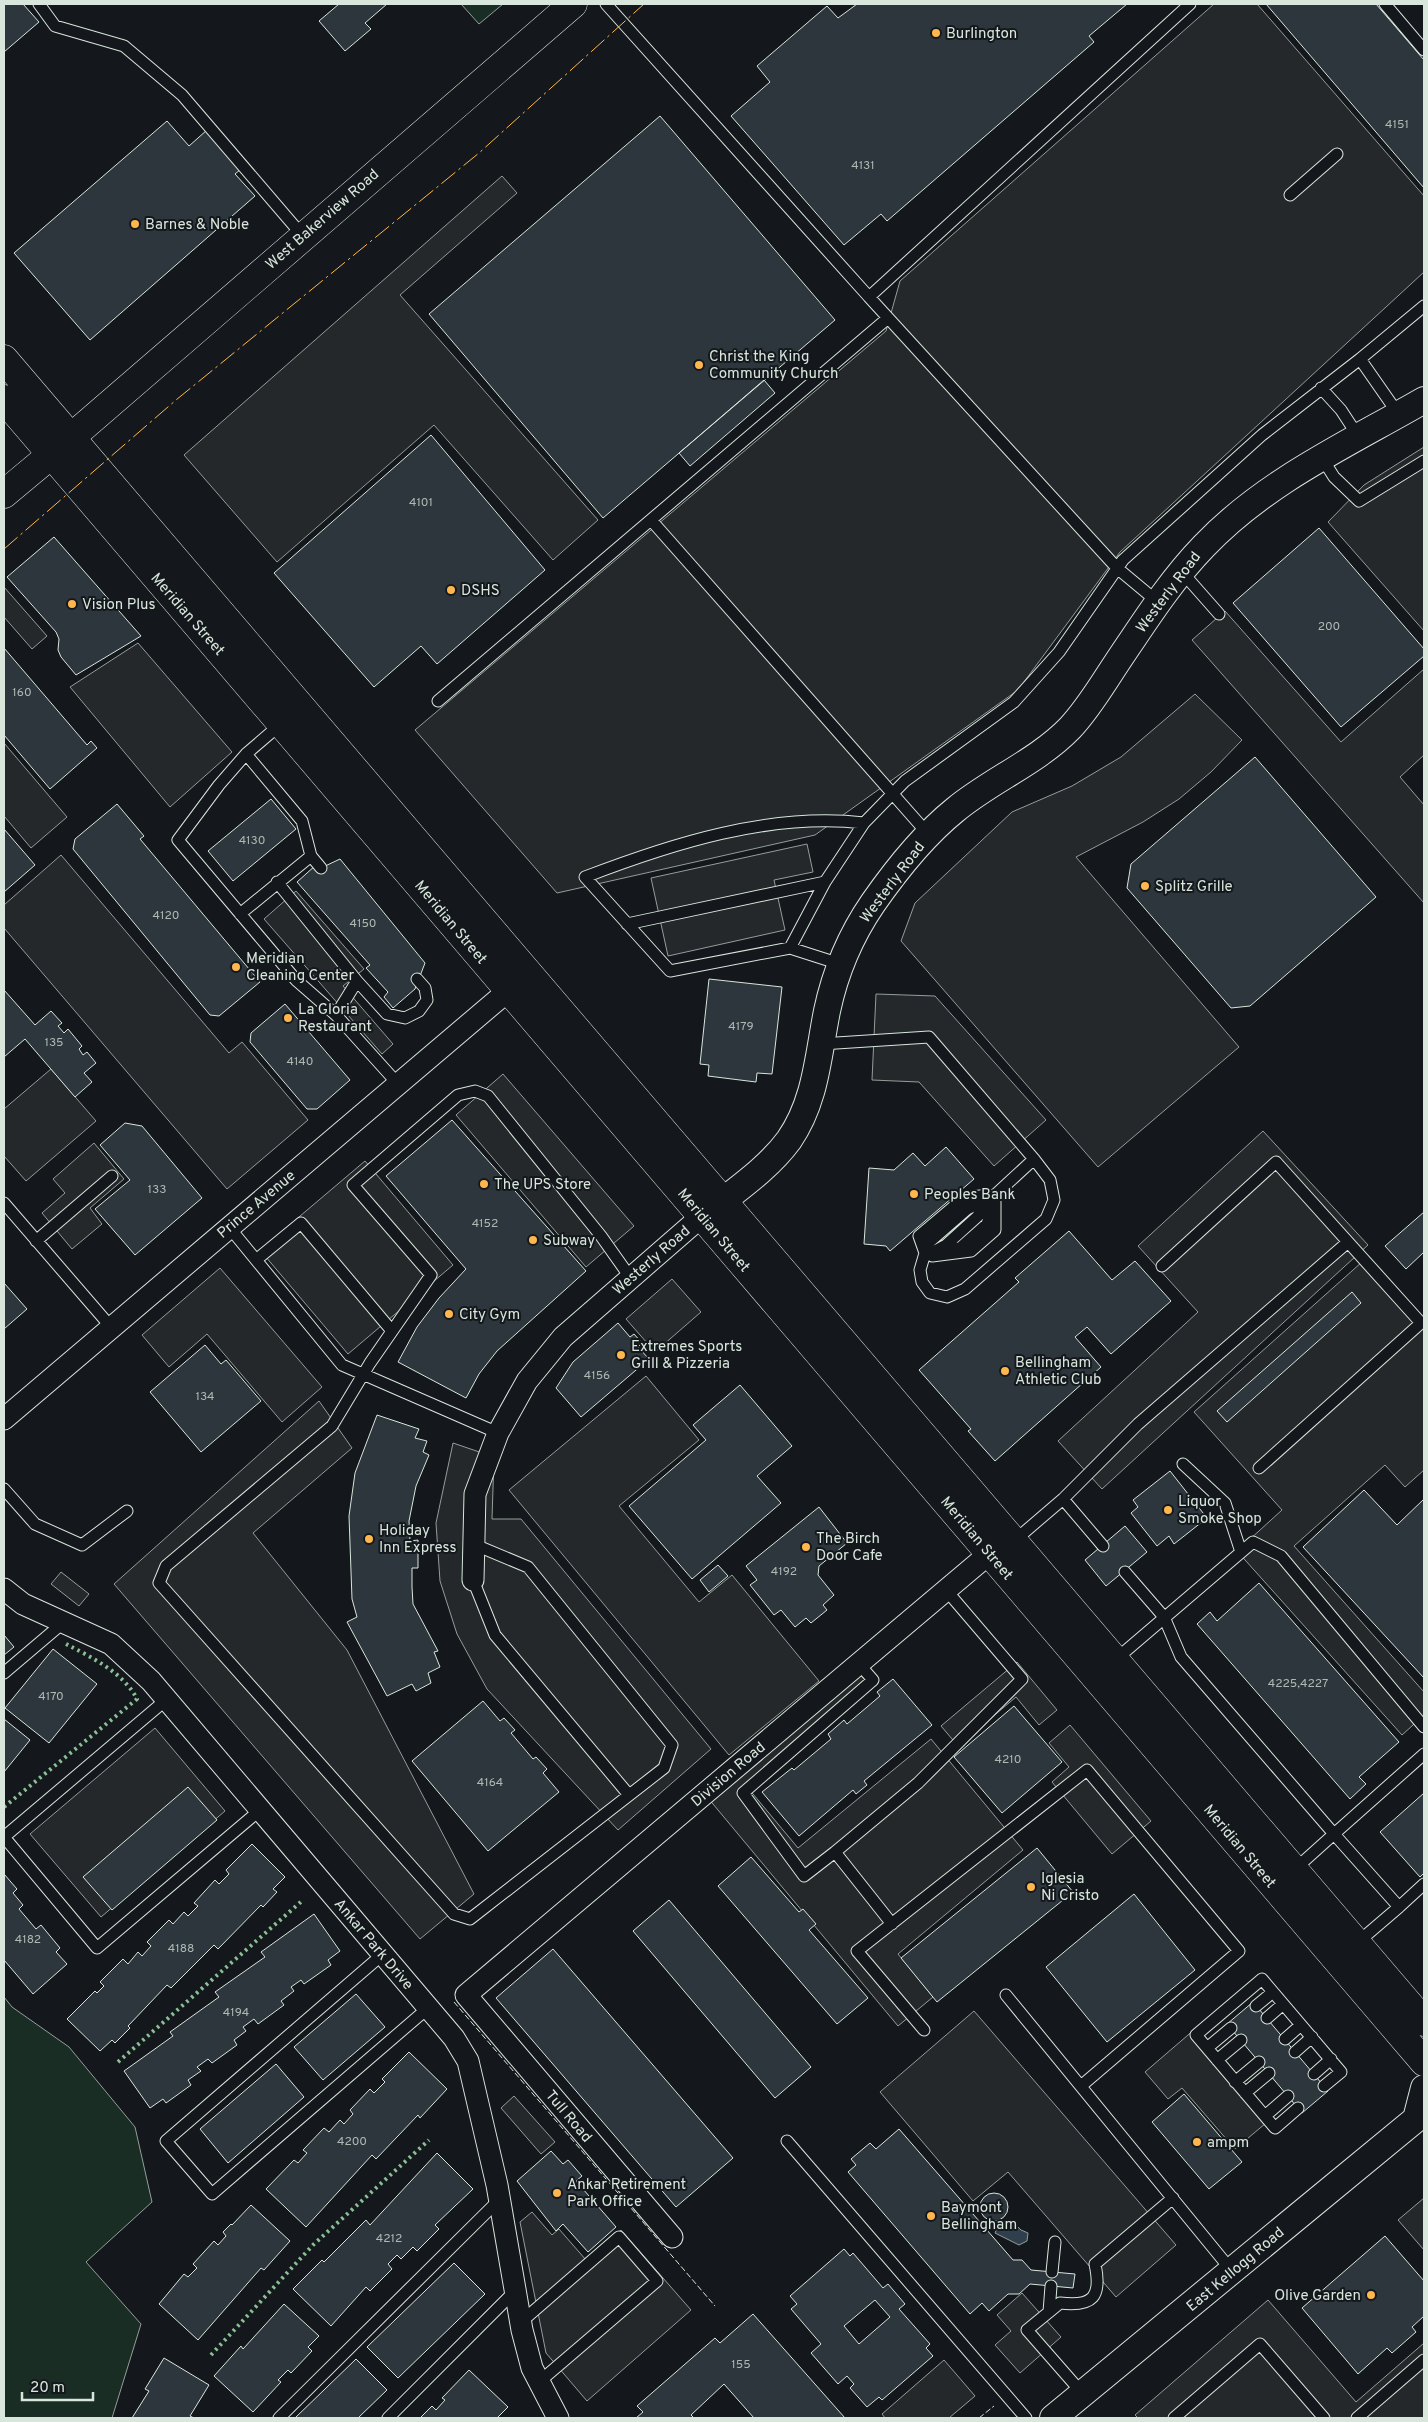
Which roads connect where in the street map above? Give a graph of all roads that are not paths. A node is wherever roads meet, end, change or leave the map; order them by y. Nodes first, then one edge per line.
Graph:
1 (39, 4) edge
2 (574, 4) edge
3 (606, 4) edge
4 (1190, 4) edge
5 (1385, 4) edge
6 (1424, 50) edge
7 (1337, 154) dead end
8 (1290, 195) dead end
9 (302, 236) junction
10 (869, 297) junction
11 (1424, 306) edge
12 (888, 318) junction
13 (4, 359) edge
14 (1360, 359) junction
15 (1321, 388) junction
16 (4, 399) edge
17 (1424, 400) edge
18 (1399, 415) junction
19 (1358, 436) junction
20 (62, 446) junction
21 (1322, 458) junction
22 (1424, 460) edge
23 (4, 494) edge
24 (651, 520) junction
25 (1117, 568) junction
26 (1182, 572) junction
27 (1159, 603) junction
28 (1219, 614) dead end
29 (438, 701) dead end
30 (282, 723) junction
31 (246, 754) junction
32 (891, 794) junction
33 (864, 823) junction
34 (929, 835) junction
35 (310, 856) junction
36 (321, 868) dead end
37 (277, 882) junction
38 (825, 882) junction
39 (240, 914) junction
40 (627, 924) junction
41 (790, 948) junction
42 (840, 964) junction
43 (417, 979) dead end
44 (357, 981) junction
45 (509, 990) junction
46 (336, 1015) junction
47 (822, 1044) junction
48 (599, 1055) junction
49 (398, 1084) junction
50 (1034, 1159) junction
51 (112, 1176) dead end
52 (995, 1195) junction
53 (4, 1203) edge
54 (713, 1208) junction
55 (229, 1227) junction
56 (36, 1241) junction
57 (1348, 1242) junction
58 (926, 1256) junction
59 (256, 1260) junction
60 (1162, 1266) dead end
61 (630, 1278) junction
62 (111, 1327) junction
63 (392, 1331) junction
64 (364, 1374) junction
65 (858, 1399) junction
66 (4, 1419) edge
67 (498, 1433) junction
68 (1183, 1464) dead end
69 (1259, 1468) dead end
70 (4, 1489) edge
71 (1063, 1499) junction
72 (126, 1511) dead end
73 (1014, 1541) junction
74 (473, 1544) junction
75 (1103, 1546) dead end
76 (1241, 1552) junction
77 (990, 1553) junction
78 (1125, 1572) dead end
79 (473, 1580) joint
80 (4, 1589) edge
81 (946, 1590) junction
82 (1164, 1617) junction
83 (64, 1622) junction
84 (1115, 1660) junction
85 (859, 1664) junction
86 (4, 1673) edge
87 (167, 1699) junction
88 (1424, 1727) edge
89 (1424, 1754) edge
90 (629, 1795) junction
91 (260, 1810) junction
92 (1334, 1834) junction
93 (4, 1837) edge
94 (835, 1852) junction
95 (1294, 1870) junction
96 (1424, 1884) edge
97 (1399, 1907) junction
98 (892, 1924) junction
99 (1357, 1943) junction
100 (383, 1954) junction
101 (1273, 1992) junction
102 (466, 1995) joint
103 (1006, 1995) dead end
104 (1283, 2004) junction
105 (1256, 2006) dead end
106 (428, 2008) junction
107 (1267, 2018) dead end
108 (1424, 2022) edge
109 (1301, 2025) junction
110 (1231, 2028) dead end
111 (924, 2030) dead end
112 (1312, 2037) junction
113 (1241, 2040) dead end
114 (1284, 2040) dead end
115 (1207, 2048) junction
116 (1295, 2052) dead end
117 (1217, 2060) junction
118 (1331, 2060) junction
119 (1259, 2062) dead end
120 (1424, 2062) edge
121 (1269, 2074) dead end
122 (1314, 2074) dead end
123 (1235, 2082) junction
124 (1081, 2086) junction
125 (1324, 2086) dead end
126 (1424, 2088) edge
127 (1246, 2093) junction
128 (1288, 2096) dead end
129 (1298, 2108) dead end
130 (1265, 2116) junction
131 (1420, 2117) edge
132 (787, 2141) dead end
133 (1173, 2198) junction
134 (500, 2200) junction
135 (672, 2237) dead end
136 (1055, 2242) dead end
137 (1232, 2271) junction
138 (1052, 2272) dead end
139 (1051, 2286) dead end
140 (515, 2290) junction
141 (1048, 2312) junction
142 (521, 2322) junction
143 (1424, 2360) edge
144 (539, 2382) junction
145 (1083, 2394) junction
146 (279, 2418) edge
147 (388, 2418) edge
148 (558, 2418) edge
149 (1026, 2418) edge
150 (1053, 2418) edge
151 (1174, 2418) edge
152 (1324, 2418) edge
153 (1356, 2418) edge

1 - 9 lane
2 - 9 main road, West Bakerview Road
3 - 10 lane
4 - 10 lane
5 - 6 lane
7 - 8 lane
9 - 20 main road, West Bakerview Road
10 - 12 lane
11 - 14 lane
12 - 24 lane
12 - 25 lane
13 - 20 main road, Meridian Street
14 - 15 lane
14 - 18 lane
15 - 19 lane
15 - 25 lane
16 - 20 main road, Meridian Street
17 - 18 street, Westerly Road
18 - 19 street, Westerly Road
19 - 21 street, Westerly Road
20 - 23 main road, West Bakerview Road
20 - 30 main road, Meridian Street
20 - 48 main road, Meridian Street
21 - 22 lane
21 - 26 street, Westerly Road
24 - 29 lane
24 - 32 lane
25 - 27 lane
25 - 32 lane
26 - 27 street, Westerly Road
26 - 28 lane
27 - 34 street, Westerly Road
30 - 31 lane
30 - 45 main road, Meridian Street
31 - 35 lane
31 - 39 lane
32 - 33 lane
32 - 34 lane
33 - 38 lane
33 - 40 lane
34 - 42 street, Westerly Road
35 - 36 lane
35 - 37 lane
37 - 39 lane
37 - 44 lane
38 - 40 lane
38 - 41 lane
39 - 46 lane
40 - 41 lane
41 - 42 lane
42 - 47 street, Westerly Road
43 - 44 lane
44 - 46 lane
45 - 48 main road
45 - 49 street, Prince Avenue
45 - 54 main road, Meridian Street
46 - 49 lane
47 - 50 lane
47 - 54 street, Westerly Road
48 - 54 main road, Meridian Street
49 - 55 street, Prince Avenue
50 - 52 lane
50 - 58 lane
51 - 56 lane
52 - 58 lane
52 - 58 lane
52 - 58 lane
53 - 56 lane
54 - 61 street, Westerly Road
54 - 65 main road, Meridian Street
54 - 73 main road, Meridian Street
55 - 59 lane
55 - 62 street, Prince Avenue
56 - 62 lane
57 - 60 lane
57 - 69 lane
57 - 71 lane
59 - 63 lane
59 - 64 lane
61 - 63 lane
61 - 67 street, Westerly Road
62 - 66 street, Prince Avenue
63 - 64 lane
64 - 67 lane
64 - 90 lane
65 - 73 main road
65 - 77 main road, Meridian Street
67 - 74 street, Westerly Road
68 - 76 lane
70 - 72 lane
71 - 73 lane
71 - 75 lane
73 - 84 main road, Meridian Street
74 - 79 street, Westerly Road
74 - 90 lane
76 - 82 lane
76 - 88 lane
77 - 81 street, Division Road
77 - 120 main road, Meridian Street
78 - 82 lane
79 - 90 lane
80 - 83 street, Ankar Park Drive
81 - 85 street, Division Road
81 - 94 lane
82 - 84 lane
82 - 92 lane
83 - 86 lane
83 - 87 street, Ankar Park Drive
84 - 95 main road, Meridian Street
85 - 94 lane
85 - 102 street, Division Road
87 - 91 street, Ankar Park Drive
87 - 93 lane
89 - 92 lane
91 - 93 lane
91 - 100 street, Ankar Park Drive
92 - 95 lane
92 - 97 lane
94 - 98 lane
95 - 99 main road, Meridian Street
96 - 97 lane
97 - 99 lane
98 - 111 lane
98 - 124 lane
99 - 108 main road, Meridian Street
100 - 106 street, Ankar Park Drive
100 - 106 lane
101 - 104 lane
101 - 105 lane
101 - 115 lane
102 - 135 street, Tull Road
103 - 124 lane
104 - 107 lane
104 - 109 lane
106 - 134 street, Ankar Park Drive
109 - 112 lane
109 - 114 lane
110 - 115 lane
112 - 116 lane
112 - 118 lane
113 - 117 lane
115 - 117 lane
117 - 123 lane
118 - 122 lane
118 - 125 lane
119 - 123 lane
121 - 127 lane
123 - 127 lane
124 - 133 lane
126 - 131 street
127 - 130 lane
128 - 130 lane
129 - 130 lane
131 - 137 street, East Kellogg Road
132 - 149 lane
133 - 137 lane
133 - 141 lane
134 - 140 street, Ankar Park Drive
134 - 146 lane
136 - 138 lane
137 - 145 street, East Kellogg Road
139 - 141 lane
140 - 142 street, Ankar Park Drive
140 - 147 lane
141 - 145 lane
142 - 144 street, Ankar Park Drive
142 - 144 lane
143 - 153 lane
144 - 148 street, Ankar Park Drive
145 - 150 street, East Kellogg Road
151 - 152 lane

